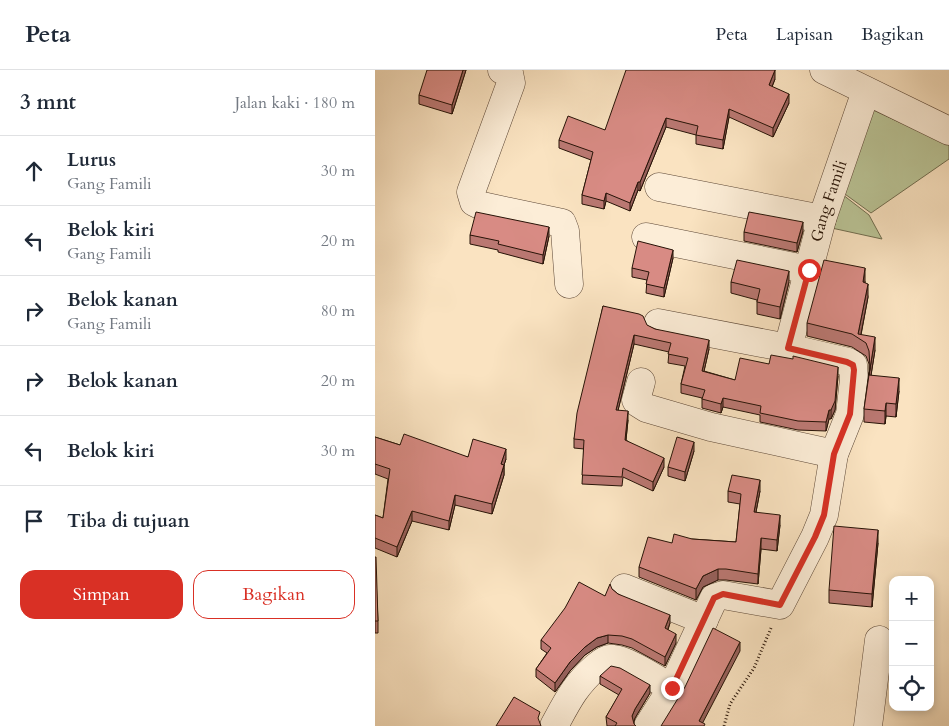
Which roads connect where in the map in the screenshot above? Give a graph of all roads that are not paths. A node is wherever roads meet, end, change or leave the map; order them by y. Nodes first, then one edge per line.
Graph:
1 (502, 70) edge
2 (824, 70) edge
3 (866, 91) junction
4 (949, 131) edge
5 (659, 187) dead end
6 (822, 219) junction
7 (646, 237) dead end
8 (809, 270) junction
9 (569, 284) dead end
10 (658, 323) dead end
11 (788, 348) junction
12 (641, 382) dead end
13 (834, 454) junction
14 (624, 588) dead end
15 (703, 620) junction
16 (879, 640) dead end
17 (672, 688) junction
18 (554, 726) edge
19 (648, 726) edge
20 (868, 726) edge

1 - 9 street
2 - 3 street
3 - 4 street
3 - 6 street, Gang Famili
5 - 6 street
6 - 8 street, Gang Famili
7 - 8 street
8 - 11 street, Gang Famili
10 - 11 street
11 - 13 street
12 - 13 street
13 - 15 street
14 - 15 street
15 - 17 street
16 - 20 street
17 - 18 street
17 - 19 street

